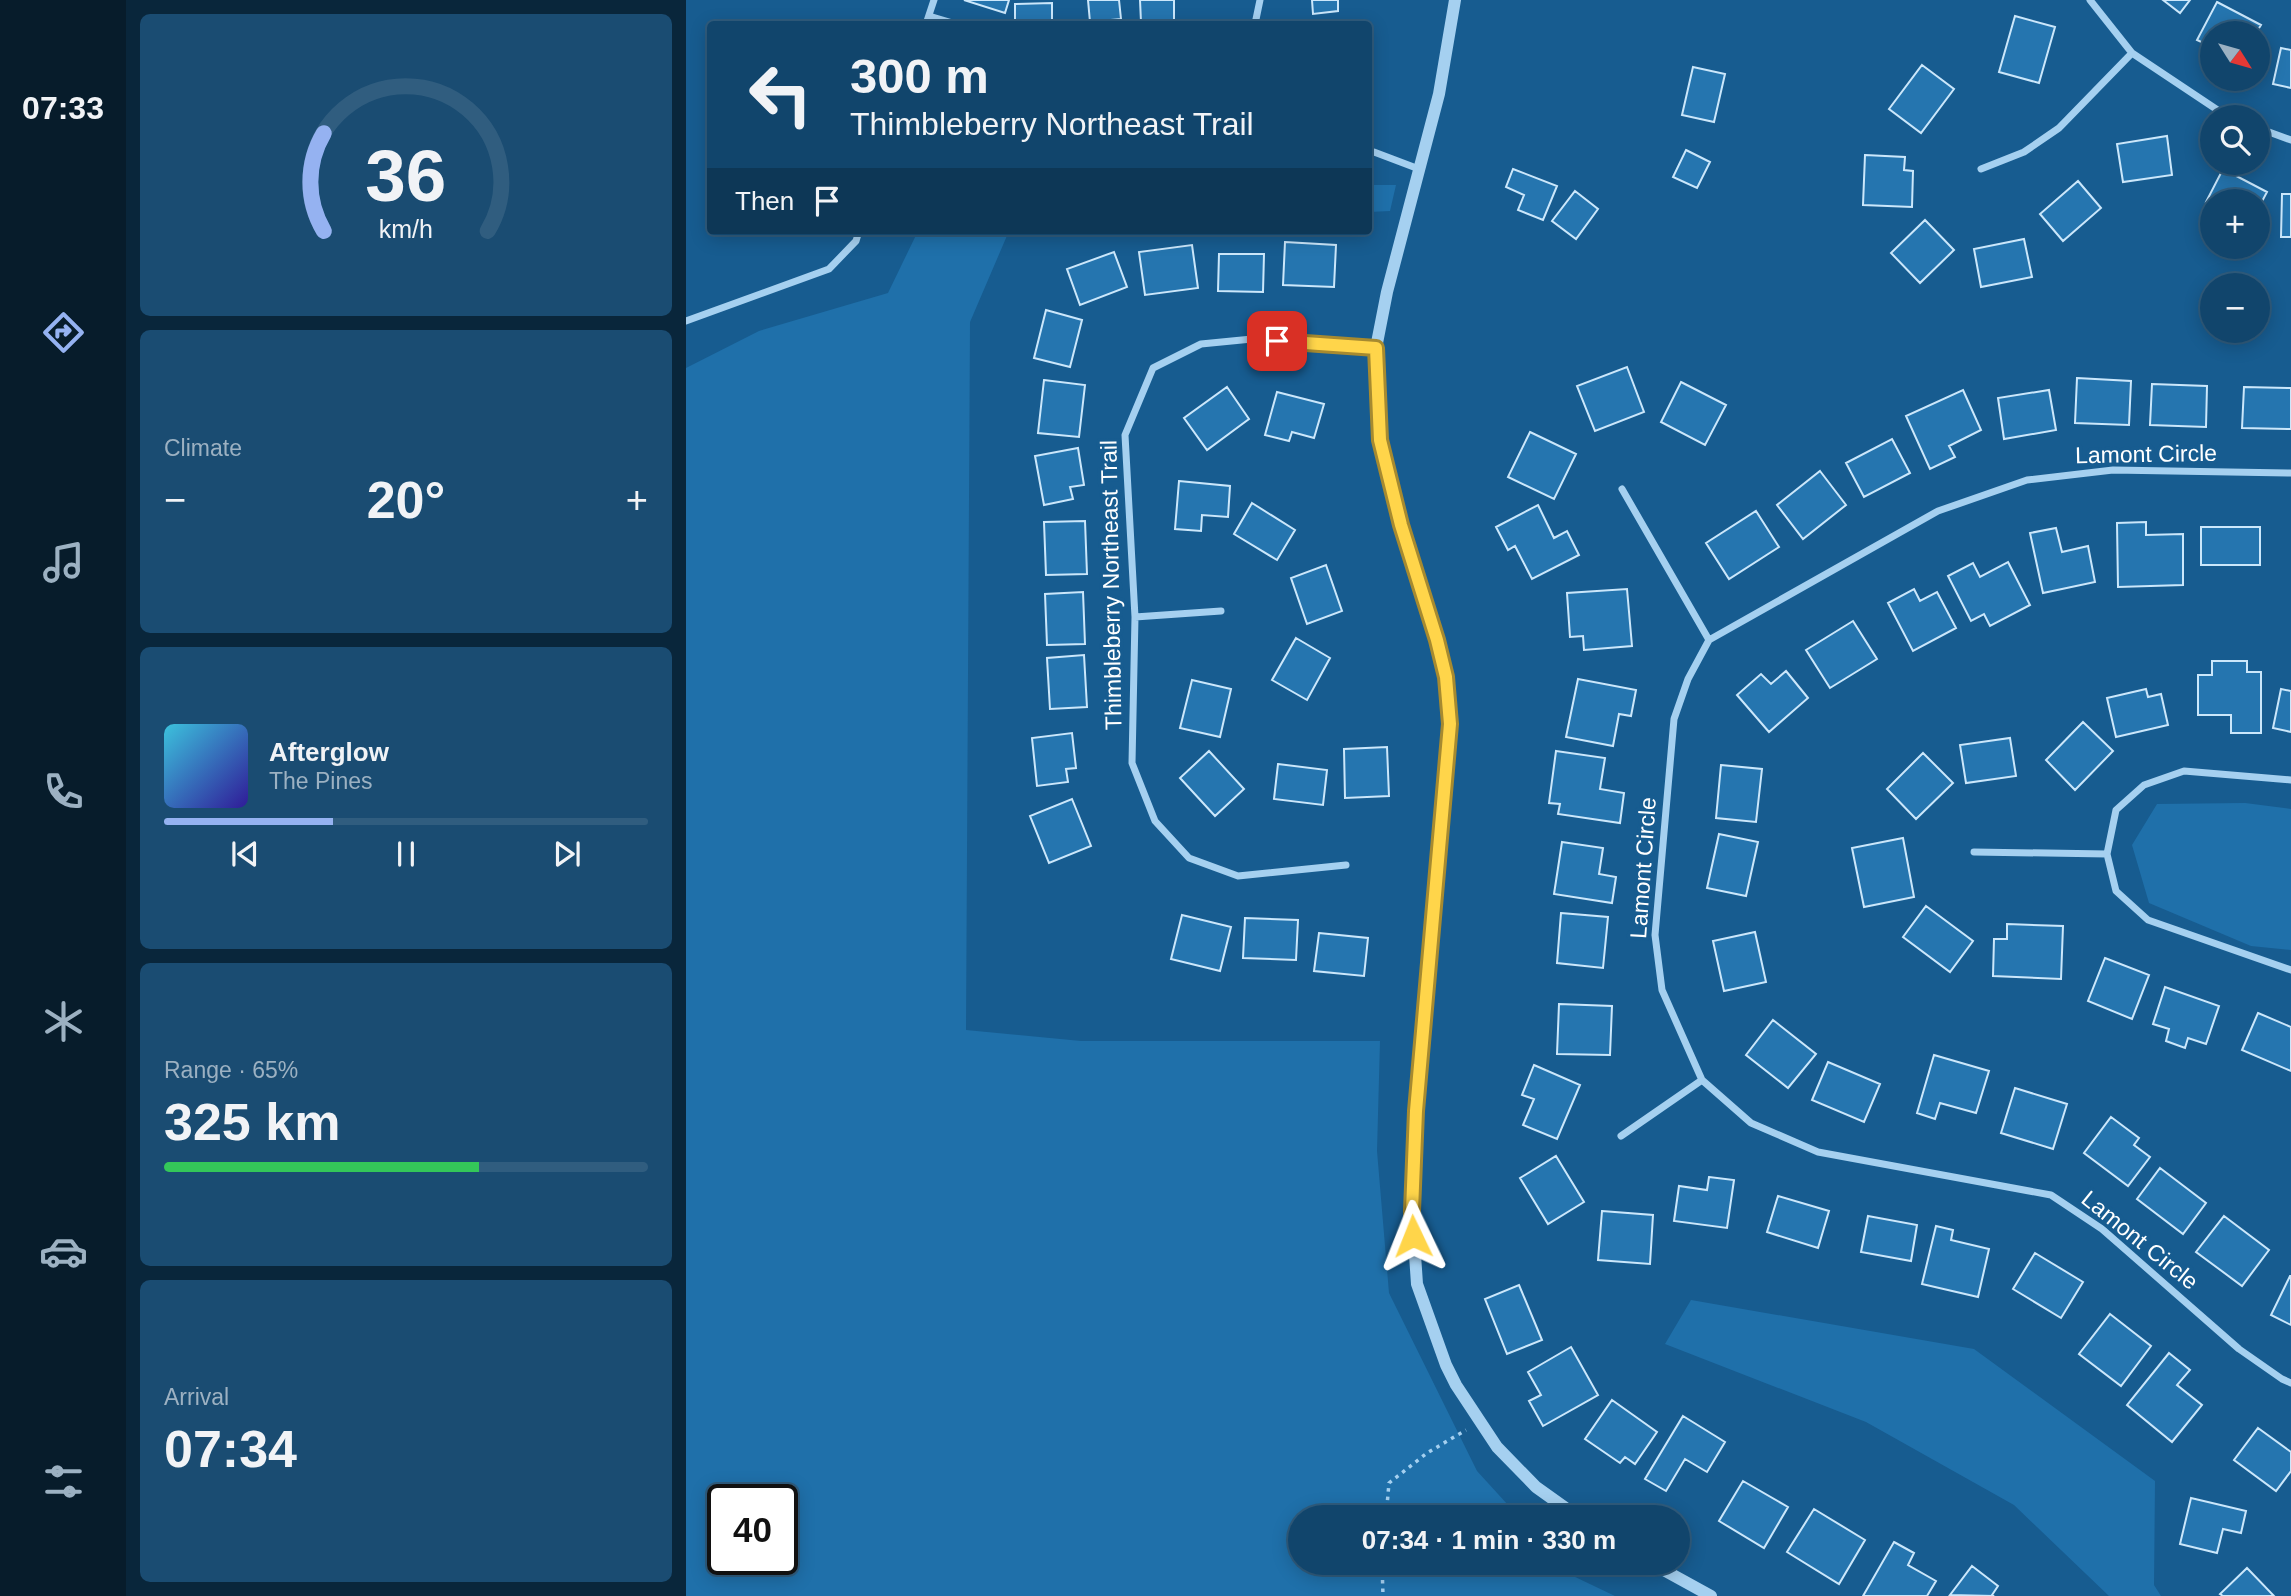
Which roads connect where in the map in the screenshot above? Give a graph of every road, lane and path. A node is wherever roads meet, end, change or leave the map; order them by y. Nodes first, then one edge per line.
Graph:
1 (934, 0) edge
2 (1260, 0) edge
3 (1455, 0) edge
4 (2090, 0) edge
5 (927, 20) edge
6 (1256, 21) edge
7 (2132, 53) junction
8 (2210, 105) edge
9 (2270, 132) edge
10 (2291, 140) edge
11 (1372, 152) edge
12 (1419, 169) junction
13 (1981, 169) dead end
14 (858, 235) edge
15 (686, 321) edge
16 (1376, 348) junction
17 (2291, 473) edge
18 (1622, 489) dead end
19 (1221, 611) dead end
20 (1135, 617) junction
21 (1709, 640) junction
22 (2291, 780) edge
23 (1974, 852) dead end
24 (2107, 854) junction
25 (1346, 865) dead end
26 (2291, 970) edge
27 (1702, 1080) junction
28 (1621, 1136) dead end
29 (2291, 1383) edge
30 (1480, 1422) junction
31 (1387, 1505) edge
32 (1561, 1505) edge
33 (1382, 1575) edge
34 (1673, 1575) edge
35 (1383, 1596) edge
36 (1711, 1596) edge

1 - 5 street
2 - 6 street
3 - 12 street
4 - 7 street
7 - 8 street
7 - 13 street
9 - 10 street
11 - 12 street
12 - 16 street
14 - 15 street
16 - 20 street, Thimbleberry Northeast Trail
16 - 30 street
17 - 21 street, Lamont Circle
18 - 21 street
19 - 20 street
20 - 25 street, Thimbleberry Northeast Trail
21 - 27 street, Lamont Circle
22 - 24 street
23 - 24 street
24 - 26 street
27 - 28 street
27 - 29 street, Lamont Circle
30 - 31 path
30 - 32 street
33 - 35 path
34 - 36 street

